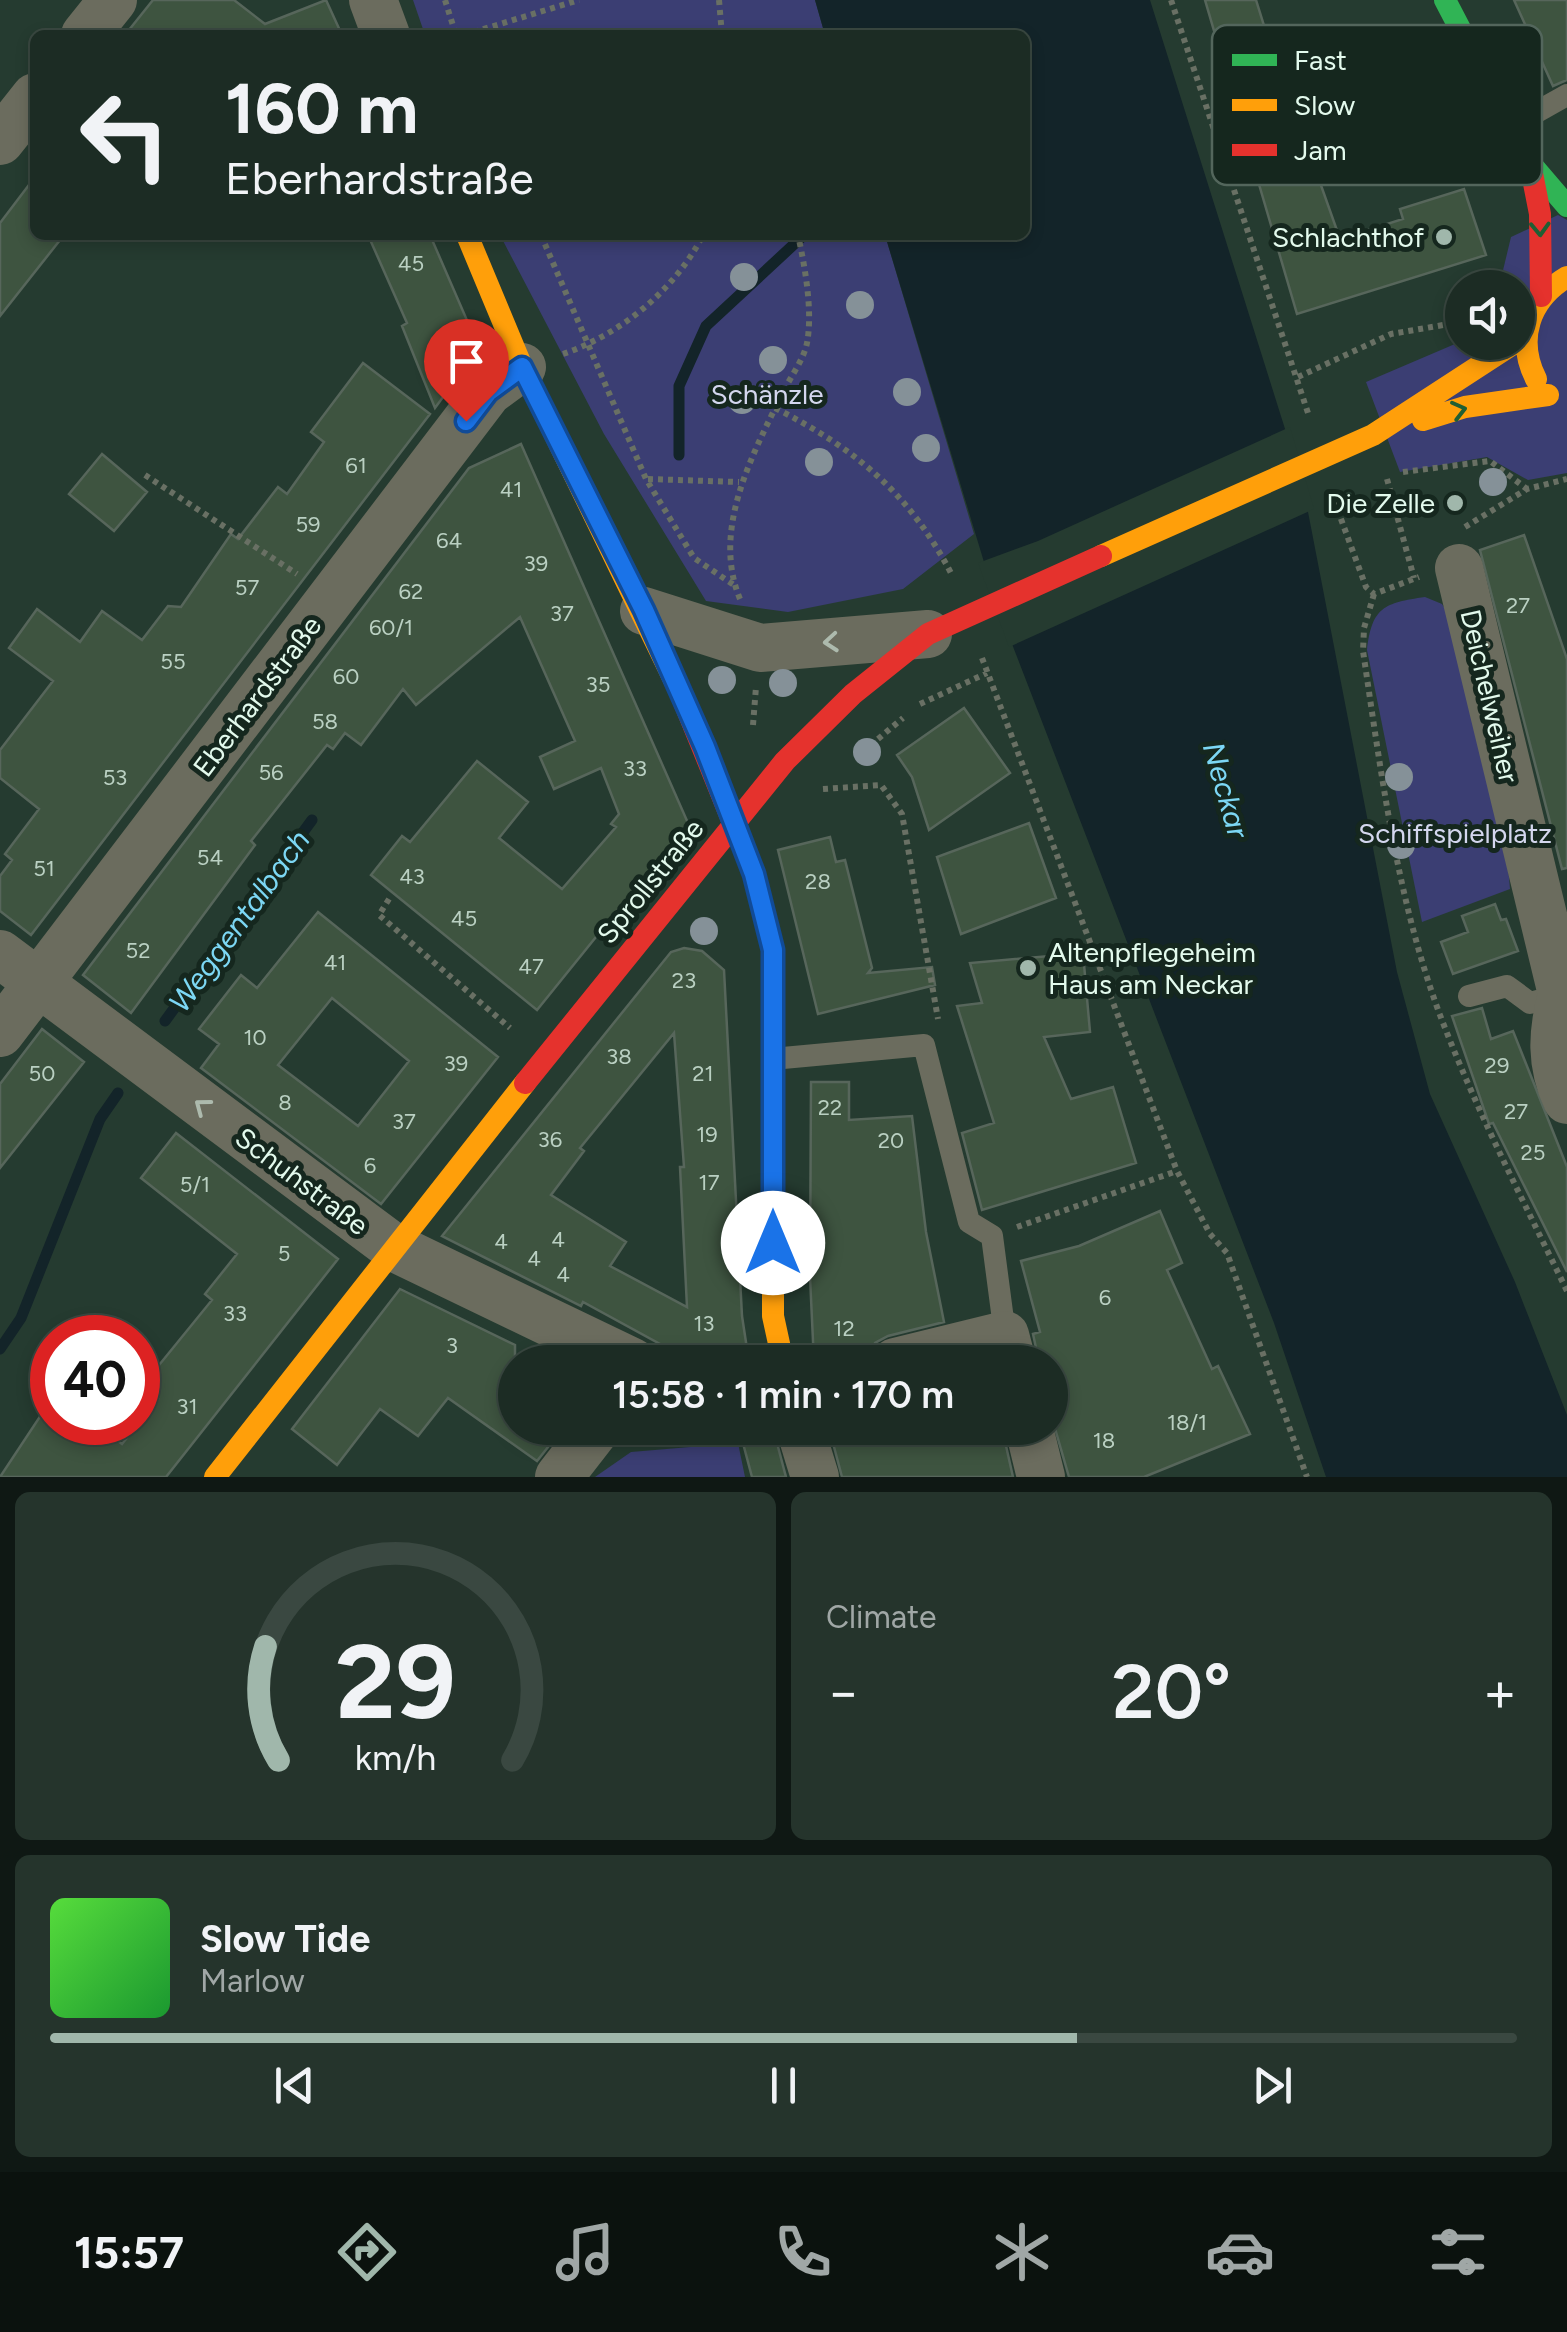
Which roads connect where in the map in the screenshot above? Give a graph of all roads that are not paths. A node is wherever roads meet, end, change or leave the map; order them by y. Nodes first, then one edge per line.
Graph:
1 (113, 0) edge
2 (373, 0) edge
3 (1445, 0) edge
4 (1458, 25) edge
5 (89, 30) edge
6 (384, 30) edge
7 (1567, 95) edge
8 (30, 103) edge
9 (1542, 109) edge
10 (0, 141) edge
11 (1542, 177) edge
12 (1534, 185) edge
13 (1567, 206) edge
14 (468, 240) edge
15 (1567, 277) edge
16 (1541, 296) junction
17 (1535, 308) edge
18 (1488, 360) edge
19 (1526, 360) edge
20 (522, 367) junction
21 (1558, 402) edge
22 (1364, 439) junction
23 (1443, 559) road end
24 (644, 610) junction
25 (936, 631) junction
26 (734, 824) junction
27 (0, 954) edge
28 (38, 984) junction
29 (1564, 994) edge
30 (1469, 996) dead end
31 (0, 1033) edge
32 (772, 1059) junction
33 (1567, 1100) edge
34 (393, 1247) junction
35 (597, 1345) edge
36 (779, 1345) edge
37 (1009, 1345) edge
38 (583, 1445) edge
39 (805, 1445) edge
40 (1033, 1445) edge
41 (215, 1477) edge
42 (559, 1477) edge
43 (815, 1477) edge
44 (1041, 1477) edge

1 - 5 street
2 - 6 street
3 - 4 main road
7 - 9 lane
8 - 10 street
11 - 13 main road
12 -> 16 main road
14 - 20 main road
15 - 16 main road
16 - 17 main road
18 - 22 main road, Sprollstraße
19 - 21 main road
20 - 24 main road
20 - 28 street, Eberhardstraße
22 -> 21 main road, Sprollstraße
22 - 25 main road, Sprollstraße
23 - 29 street, Deichelweiher
25 -> 24 street
24 - 26 main road
25 - 26 main road, Sprollstraße
26 - 32 main road
26 - 34 main road, Sprollstraße
27 - 28 street, Schuhstraße
28 - 31 street, Eberhardstraße
34 -> 28 street, Schuhstraße
29 - 30 lane
29 - 33 street
32 - 36 main road
32 - 37 lane
34 - 35 street, Schuhstraße
34 - 41 main road, Sprollstraße
38 - 42 street
39 - 43 street
40 - 44 street

